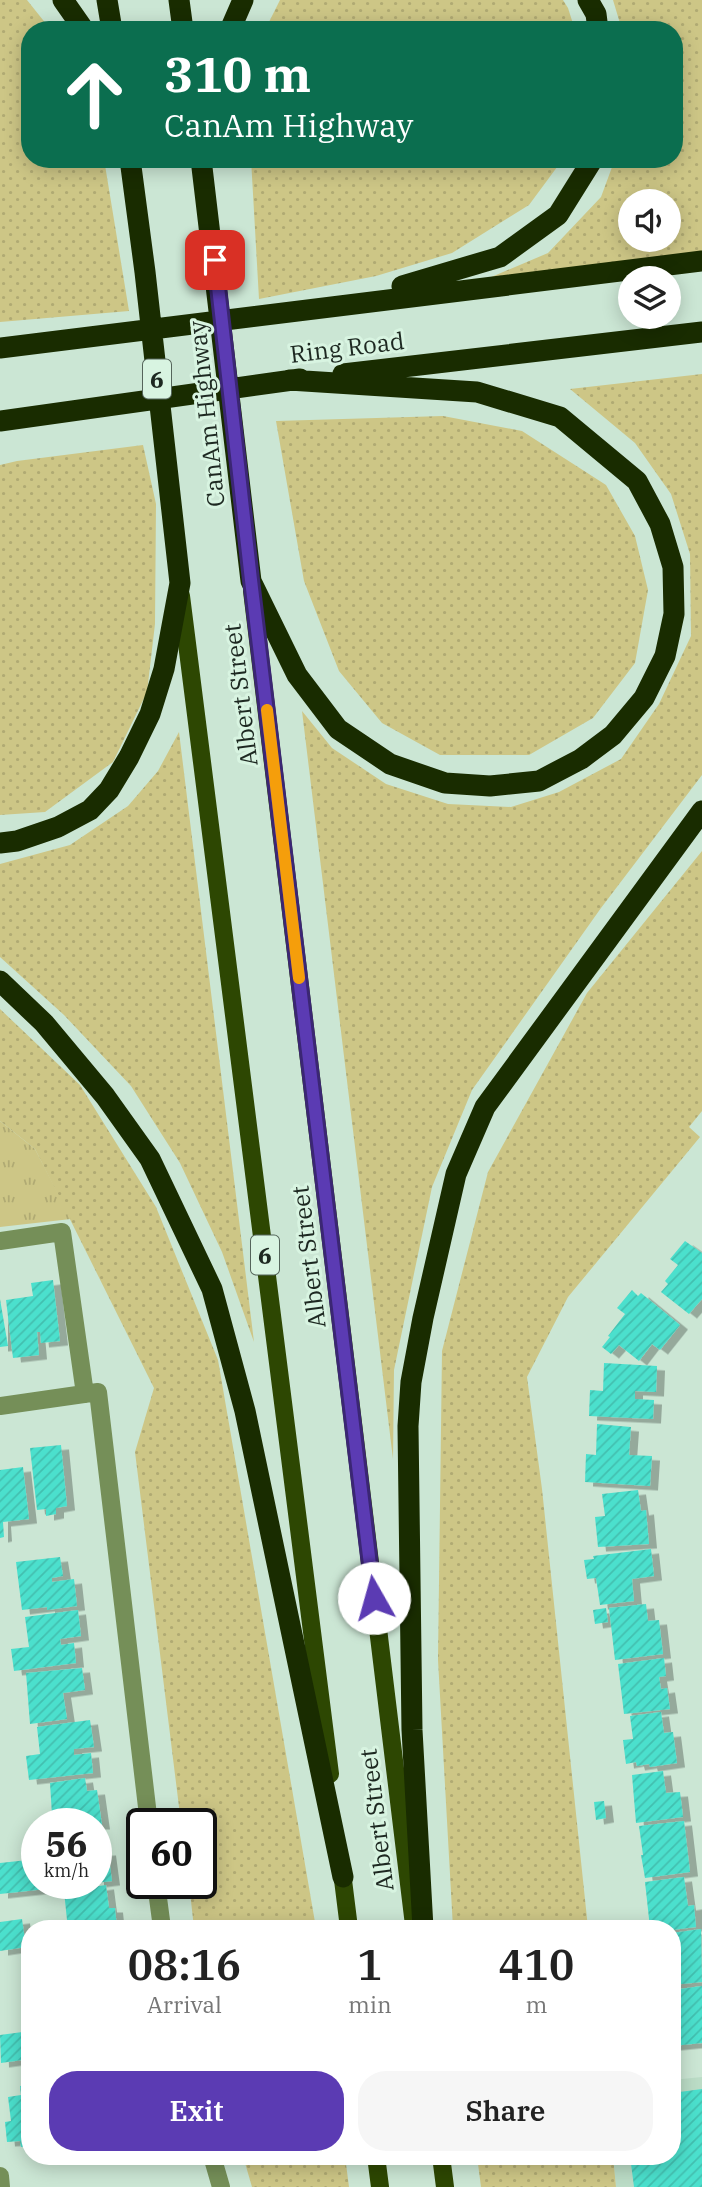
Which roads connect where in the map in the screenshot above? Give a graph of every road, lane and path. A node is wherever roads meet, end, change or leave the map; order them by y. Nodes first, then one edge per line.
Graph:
1 (63, 0) edge
2 (107, 0) edge
3 (179, 0) edge
4 (243, 0) edge
5 (588, 0) edge
6 (78, 21) edge
7 (110, 21) edge
8 (182, 21) edge
9 (234, 21) edge
10 (597, 21) edge
11 (131, 168) edge
12 (202, 168) edge
13 (209, 168) edge
14 (587, 168) edge
15 (208, 204) junction
16 (702, 261) edge
17 (324, 306) junction
18 (702, 332) edge
19 (0, 348) edge
20 (289, 380) junction
21 (53, 414) junction
22 (0, 421) edge
23 (0, 433) edge
24 (251, 580) junction
25 (180, 583) junction
26 (702, 811) edge
27 (0, 843) edge
28 (0, 981) edge
29 (0, 1241) edge
30 (92, 1393) junction
31 (0, 1406) edge
32 (147, 1808) edge
33 (343, 1877) junction
34 (158, 1899) edge
35 (161, 1920) edge
36 (348, 1920) edge
37 (413, 1920) edge
38 (423, 1920) edge
39 (215, 2165) edge
40 (377, 2165) edge
41 (442, 2165) edge
42 (0, 2176) edge
43 (1, 2187) edge
44 (221, 2187) edge
45 (380, 2187) edge
46 (445, 2187) edge

1 - 6 highway
2 - 7 highway
3 - 8 highway
4 - 9 highway
5 - 10 highway
11 - 25 highway, CanAm Highway / 6
12 - 15 highway, CanAm Highway
13 - 15 highway
14 - 17 highway
15 - 24 highway, CanAm Highway
16 - 17 highway, Ring Road
17 - 19 highway, Ring Road
18 - 20 highway, Ring Road
20 - 21 highway, Ring Road
20 - 24 highway, CanAm Highway
21 - 22 highway, Ring Road
21 - 23 highway
24 - 37 main road, Albert Street
25 - 27 highway, CanAm Highway
25 - 33 main road, Albert Street / 6
26 - 38 highway
28 - 33 highway
29 - 30 street
30 - 31 street
30 - 32 street
33 - 36 main road, Albert Street / 6
34 - 35 street
39 - 44 street
40 - 45 main road
41 - 46 main road
42 - 43 street

